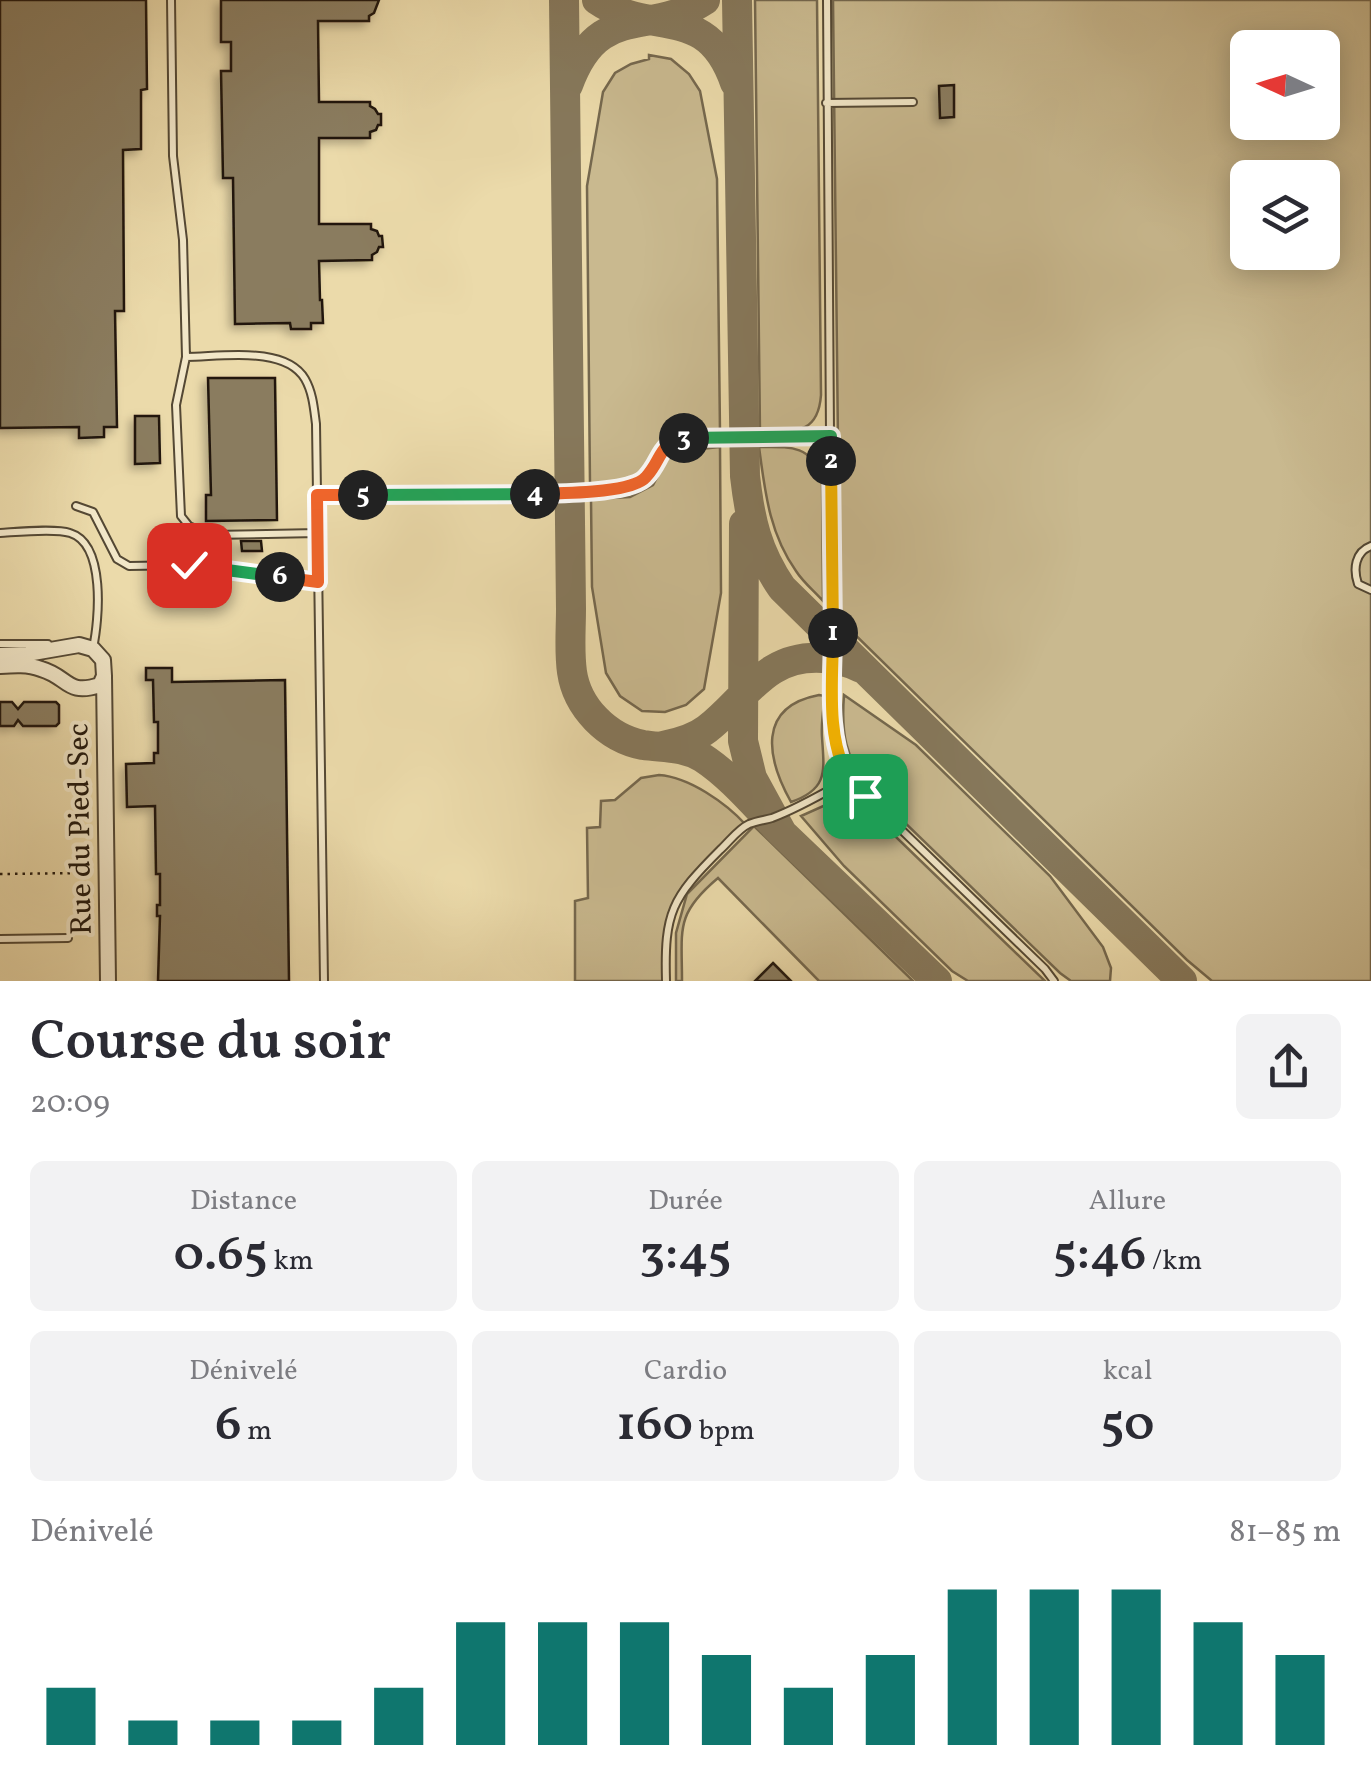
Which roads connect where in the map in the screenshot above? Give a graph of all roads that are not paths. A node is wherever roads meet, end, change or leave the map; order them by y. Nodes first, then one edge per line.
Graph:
1 (171, 0) edge
2 (827, 0) edge
3 (912, 102) dead end
4 (826, 103) junction
5 (186, 357) junction
6 (831, 436) junction
7 (317, 495) junction
8 (76, 506) dead end
9 (0, 532) edge
10 (318, 533) junction
11 (1371, 546) edge
12 (318, 582) junction
13 (1371, 590) edge
14 (0, 644) edge
15 (86, 647) junction
16 (0, 655) edge
17 (0, 666) edge
18 (104, 676) junction
19 (849, 778) junction
20 (68, 938) dead end
21 (0, 939) edge
22 (108, 981) edge
23 (324, 981) edge
24 (666, 981) edge
25 (1054, 981) edge

1 - 5 lane
2 - 4 lane
3 - 4 lane
4 - 6 lane
5 - 7 lane
5 - 10 lane
6 - 7 lane
6 - 19 lane
7 - 10 lane
8 - 12 lane
9 - 15 lane
10 - 12 lane
11 - 13 lane
12 - 23 lane
14 - 15 lane
15 - 16 street
15 - 18 street
17 - 18 street
18 - 22 street, Rue du Pied-Sec
19 - 24 lane
19 - 25 lane
20 - 21 lane

